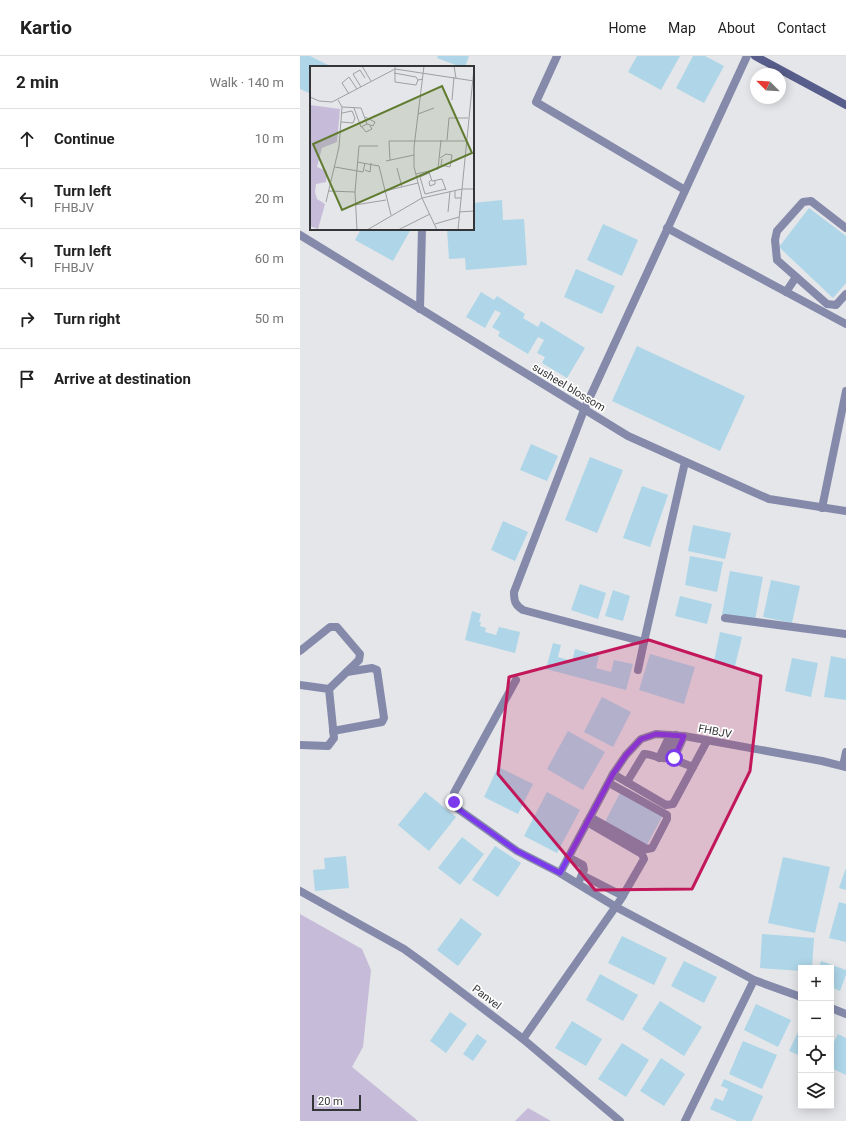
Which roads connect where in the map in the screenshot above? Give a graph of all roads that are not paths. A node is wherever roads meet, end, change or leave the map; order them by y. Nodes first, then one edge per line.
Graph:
1 (557, 56) edge
2 (747, 56) edge
3 (755, 56) edge
4 (846, 105) edge
5 (685, 190) junction
6 (667, 228) junction
7 (846, 228) edge
8 (422, 230) edge
9 (300, 235) edge
10 (796, 276) junction
11 (786, 292) junction
12 (846, 294) edge
13 (420, 309) junction
14 (846, 324) edge
15 (846, 391) edge
16 (584, 410) junction
17 (844, 412) edge
18 (685, 462) junction
19 (822, 508) junction
20 (846, 511) edge
21 (725, 618) dead end
22 (846, 634) edge
23 (644, 642) junction
24 (300, 651) edge
25 (638, 670) dead end
26 (346, 672) junction
27 (516, 680) dead end
28 (300, 684) edge
29 (329, 689) junction
30 (333, 731) junction
31 (676, 735) junction
32 (707, 741) junction
33 (300, 745) edge
34 (629, 751) junction
35 (846, 752) edge
36 (641, 758) junction
37 (622, 760) junction
38 (845, 766) edge
39 (636, 767) junction
40 (693, 767) junction
41 (613, 774) junction
42 (627, 782) junction
43 (609, 783) junction
44 (589, 819) junction
45 (568, 857) junction
46 (560, 873) junction
47 (582, 875) junction
48 (578, 883) junction
49 (598, 883) junction
50 (300, 891) edge
51 (592, 892) junction
52 (623, 896) junction
53 (616, 907) junction
54 (754, 980) junction
55 (798, 996) edge
56 (834, 1009) edge
57 (846, 1014) edge
58 (523, 1039) junction
59 (620, 1121) edge
60 (685, 1121) edge

1 - 5 street
2 - 5 street
3 - 4 main road
5 - 6 street
6 - 11 street
6 - 16 street
7 - 10 street
8 - 13 street
9 - 13 street, susheel blossom
10 - 11 street
10 - 12 street
11 - 14 street
13 - 16 street, susheel blossom
15 - 17 street
16 - 18 street, susheel blossom
16 - 23 street
17 - 19 street
18 - 19 street, susheel blossom
18 - 23 street
19 - 20 street, susheel blossom
21 - 22 street
23 - 25 street
24 - 26 street
26 - 29 street
26 - 30 street
27 - 46 street
28 - 29 street
29 - 30 street
30 - 33 street
31 - 32 street, FHBJV
31 - 34 street, FHBJV
31 - 36 street
31 - 40 street
32 - 38 street, FHBJV
32 - 40 street
34 - 36 street
34 - 37 street, FHBJV
35 - 38 street
36 - 39 street
37 - 39 street
37 - 41 street, FHBJV
39 - 42 street
40 - 42 street
41 - 42 street
41 - 43 street, FHBJV
43 - 44 street, FHBJV
43 - 44 street
44 - 45 street, FHBJV
44 - 52 street
45 - 46 street, FHBJV
45 - 47 street
46 - 48 street
47 - 48 street
47 - 49 street
48 - 51 street
49 - 51 street
49 - 52 street
50 - 58 street, Panvel
51 - 53 street
52 - 53 street
53 - 54 street
53 - 58 street
54 - 55 street
54 - 60 street
56 - 57 street
58 - 59 street, Panvel

